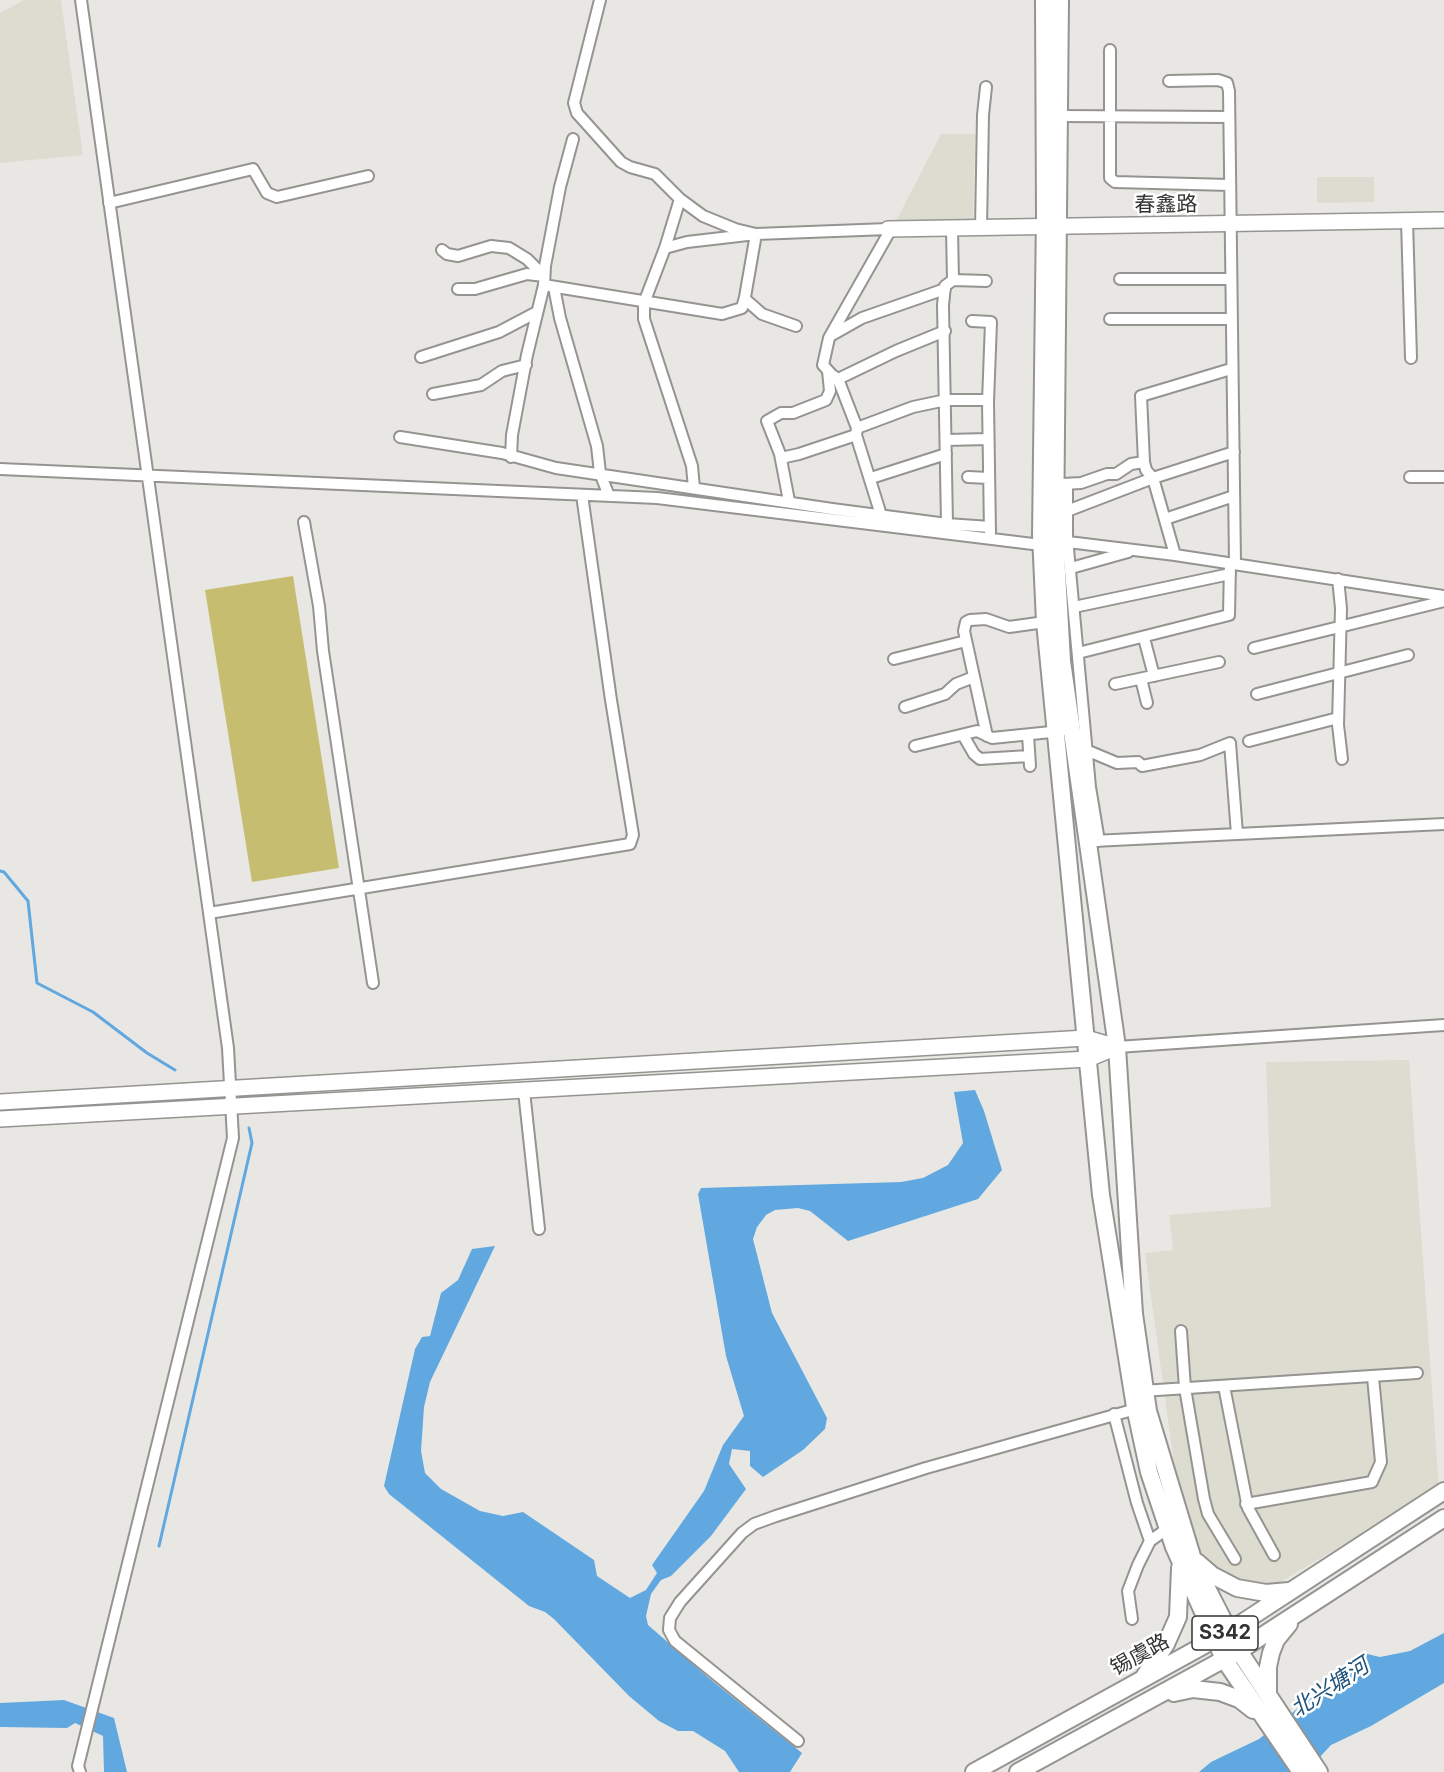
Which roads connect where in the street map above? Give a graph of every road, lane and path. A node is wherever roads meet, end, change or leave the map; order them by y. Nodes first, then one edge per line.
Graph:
1 (81, 0) edge
2 (600, 0) edge
3 (1044, 0) edge
4 (1060, 0) edge
5 (1110, 50) dead end
6 (1168, 81) dead end
7 (986, 87) dead end
8 (1059, 116) junction
9 (1110, 117) junction
10 (1229, 117) junction
11 (573, 139) dead end
12 (368, 176) dead end
13 (1230, 184) junction
14 (680, 199) junction
15 (110, 203) junction
16 (1444, 220) edge
17 (1407, 224) junction
18 (1053, 227) junction
19 (1444, 227) edge
20 (981, 228) junction
21 (890, 229) junction
22 (952, 229) junction
23 (1230, 229) junction
24 (756, 234) junction
25 (665, 248) junction
26 (442, 250) dead end
27 (1120, 279) dead end
28 (1231, 279) junction
29 (953, 280) junction
30 (986, 282) dead end
31 (547, 283) junction
32 (945, 289) junction
33 (458, 290) dead end
34 (745, 299) junction
35 (644, 303) junction
36 (537, 312) junction
37 (1110, 319) dead end
38 (1231, 319) junction
39 (972, 321) dead end
40 (796, 326) dead end
41 (945, 331) junction
42 (832, 335) junction
43 (421, 357) dead end
44 (1411, 358) dead end
45 (526, 365) junction
46 (1231, 369) junction
47 (828, 371) junction
48 (838, 379) junction
49 (433, 394) dead end
50 (946, 400) junction
51 (988, 400) junction
52 (856, 431) junction
53 (400, 436) dead end
54 (946, 440) junction
55 (988, 440) junction
56 (1234, 452) junction
57 (946, 454) junction
58 (511, 457) junction
59 (781, 458) junction
60 (1144, 462) junction
61 (0, 469) edge
62 (600, 473) junction
63 (148, 476) junction
64 (968, 477) dead end
65 (989, 477) junction
66 (1410, 477) dead end
67 (1444, 477) edge
68 (872, 478) junction
69 (1153, 478) junction
70 (1061, 484) junction
71 (694, 488) junction
72 (582, 495) junction
73 (609, 496) junction
74 (1234, 496) junction
75 (789, 501) junction
76 (1067, 511) junction
77 (881, 515) junction
78 (1165, 519) junction
79 (304, 522) dead end
80 (947, 524) junction
81 (990, 526) junction
82 (990, 539) junction
83 (1068, 542) junction
84 (1041, 546) junction
85 (1135, 550) junction
86 (1175, 555) junction
87 (1232, 566) junction
88 (1071, 568) junction
89 (1338, 579) junction
90 (1444, 596) edge
91 (1444, 601) edge
92 (1074, 607) junction
93 (1045, 622) junction
94 (1340, 628) junction
95 (1144, 638) junction
96 (966, 641) junction
97 (1254, 648) dead end
98 (1078, 653) junction
99 (1408, 655) dead end
100 (894, 659) dead end
101 (1219, 662) dead end
102 (1340, 674) junction
103 (1154, 676) junction
104 (974, 677) junction
105 (1141, 679) junction
106 (1115, 684) dead end
107 (1257, 694) dead end
108 (1148, 703) dead end
109 (905, 707) dead end
110 (1338, 718) junction
111 (1070, 732) junction
112 (963, 735) junction
113 (1028, 735) junction
114 (987, 736) junction
115 (1249, 741) dead end
116 (915, 746) dead end
117 (1086, 750) junction
118 (1342, 759) dead end
119 (1444, 824) edge
120 (1237, 834) junction
121 (1093, 842) junction
122 (358, 888) junction
123 (209, 913) junction
124 (373, 983) dead end
125 (1444, 1025) edge
126 (1086, 1038) junction
127 (1117, 1047) junction
128 (1088, 1059) junction
129 (230, 1089) junction
130 (524, 1091) junction
131 (0, 1102) edge
132 (231, 1107) junction
133 (0, 1119) edge
134 (539, 1229) dead end
135 (1181, 1331) dead end
136 (1417, 1373) dead end
137 (1372, 1377) junction
138 (1224, 1386) junction
139 (1185, 1388) junction
140 (1138, 1397) junction
141 (1114, 1414) junction
142 (1444, 1491) edge
143 (1246, 1504) junction
144 (1444, 1518) edge
145 (1168, 1528) junction
146 (1149, 1540) junction
147 (1274, 1555) dead end
148 (1185, 1557) junction
149 (1235, 1559) dead end
150 (1295, 1589) junction
151 (1297, 1614) junction
152 (1132, 1619) dead end
153 (1220, 1636) junction
154 (1231, 1655) junction
155 (1142, 1679) junction
156 (1268, 1695) junction
157 (1269, 1717) junction
158 (1098, 1729) junction
159 (798, 1741) dead end
160 (1313, 1771) edge
161 (80, 1772) edge
162 (974, 1772) edge
163 (1018, 1772) edge

1 - 15 street
2 - 14 street
3 - 18 main road
4 - 8 main road
5 - 9 street
6 - 10 street
7 - 20 street
8 - 9 street
8 - 18 main road
9 - 10 street
9 - 13 street
10 - 13 street
11 - 31 street
12 - 15 street
13 - 23 street
14 - 24 street
14 - 25 street
15 - 63 street
16 - 17 main road, 春鑫路
17 - 19 main road, 春鑫路
17 - 23 main road, 春鑫路
17 - 44 street
18 - 20 main road, 春鑫路
18 - 23 main road, 春鑫路
18 - 70 main road
18 - 84 main road
20 - 22 main road, 春鑫路
21 - 22 main road, 春鑫路
21 - 24 street
21 - 42 street
22 - 29 street
23 - 28 street
24 - 25 street
24 - 34 street
25 - 35 street
26 - 31 street
27 - 28 street
28 - 38 street
29 - 30 street
29 - 32 street
31 - 33 street
31 - 35 street
31 - 36 street
31 - 62 street
32 - 41 street
32 - 42 street
34 - 35 street
34 - 40 street
35 - 71 street
36 - 43 street
36 - 45 street
37 - 38 street
38 - 46 street
39 - 51 street
41 - 48 street
41 - 50 street
42 - 47 street
45 - 49 street
45 - 58 street
46 - 56 street
46 - 60 street
47 - 48 street
47 - 59 street
48 - 52 street
50 - 51 street
50 - 52 street
50 - 54 street
51 - 55 street
52 - 59 street
52 - 68 street
53 - 58 street
54 - 55 street
54 - 57 street
55 - 65 street
56 - 69 street
56 - 74 street
57 - 68 street
57 - 80 street
58 - 62 street
59 - 75 street
60 - 69 street
60 - 70 street
61 - 63 street
62 - 71 street
62 - 73 street
63 - 72 street
63 - 123 street
64 - 65 street
65 - 81 street
66 - 67 street
68 - 77 street
69 - 76 street
69 - 78 street
70 - 76 street
70 - 111 main road
71 - 75 street
72 - 73 street
72 - 122 street
73 - 82 street
74 - 78 street
74 - 87 street
75 - 77 street
76 - 83 street
77 - 80 street
78 - 86 street
79 - 122 street
80 - 81 street
81 - 82 street
82 - 84 street
83 - 85 street
83 - 88 street
84 - 93 main road
85 - 86 street
85 - 88 street
86 - 87 street
87 - 89 street
87 - 92 street
87 - 95 street
88 - 92 street
89 - 90 street
89 - 94 street
91 - 94 street
92 - 98 street
93 - 96 street
93 - 111 main road
94 - 97 street
94 - 102 street
95 - 98 street
95 - 103 street
96 - 100 street
96 - 104 street
98 - 111 street
99 - 102 street
101 - 103 street
102 - 107 street
102 - 110 street
103 - 105 street
104 - 109 street
104 - 114 street
105 - 106 street
105 - 108 street
110 - 115 street
110 - 118 street
111 - 113 street
111 - 117 street
111 - 121 main road
111 - 126 main road
112 - 113 street
112 - 114 street
112 - 116 street
113 - 114 street
117 - 120 street
117 - 121 street
119 - 120 street
120 - 121 street
121 - 127 main road
122 - 123 street
122 - 124 street
123 - 129 street
125 - 127 street
126 - 127 main road
126 - 128 main road
126 - 129 main road
127 - 128 main road
127 - 140 main road
128 - 130 main road
128 - 140 main road
129 - 131 main road
129 - 132 street
130 - 132 main road
130 - 134 street
132 - 133 main road
132 - 161 street
135 - 139 street
136 - 137 street
137 - 138 street
137 - 143 street
138 - 139 street
138 - 143 street
139 - 140 street
139 - 149 street
140 - 141 street
140 - 145 main road
140 - 148 main road
141 - 146 street
141 - 159 street
142 - 150 main road, 锡虞路 / S342
143 - 147 street
144 - 151 main road, S342
145 - 146 street
145 - 148 main road
146 - 152 street
148 - 150 main road
148 - 153 main road
148 - 155 main road
150 - 153 main road, 锡虞路 / S342
151 - 154 main road, S342
151 - 156 main road
153 - 154 main road
153 - 155 main road, 锡虞路 / S342
154 - 156 main road
154 - 157 main road
154 - 158 main road, S342
155 - 162 main road, 锡虞路 / S342
156 - 157 main road
157 - 158 main road
157 - 160 main road
158 - 163 main road, S342

